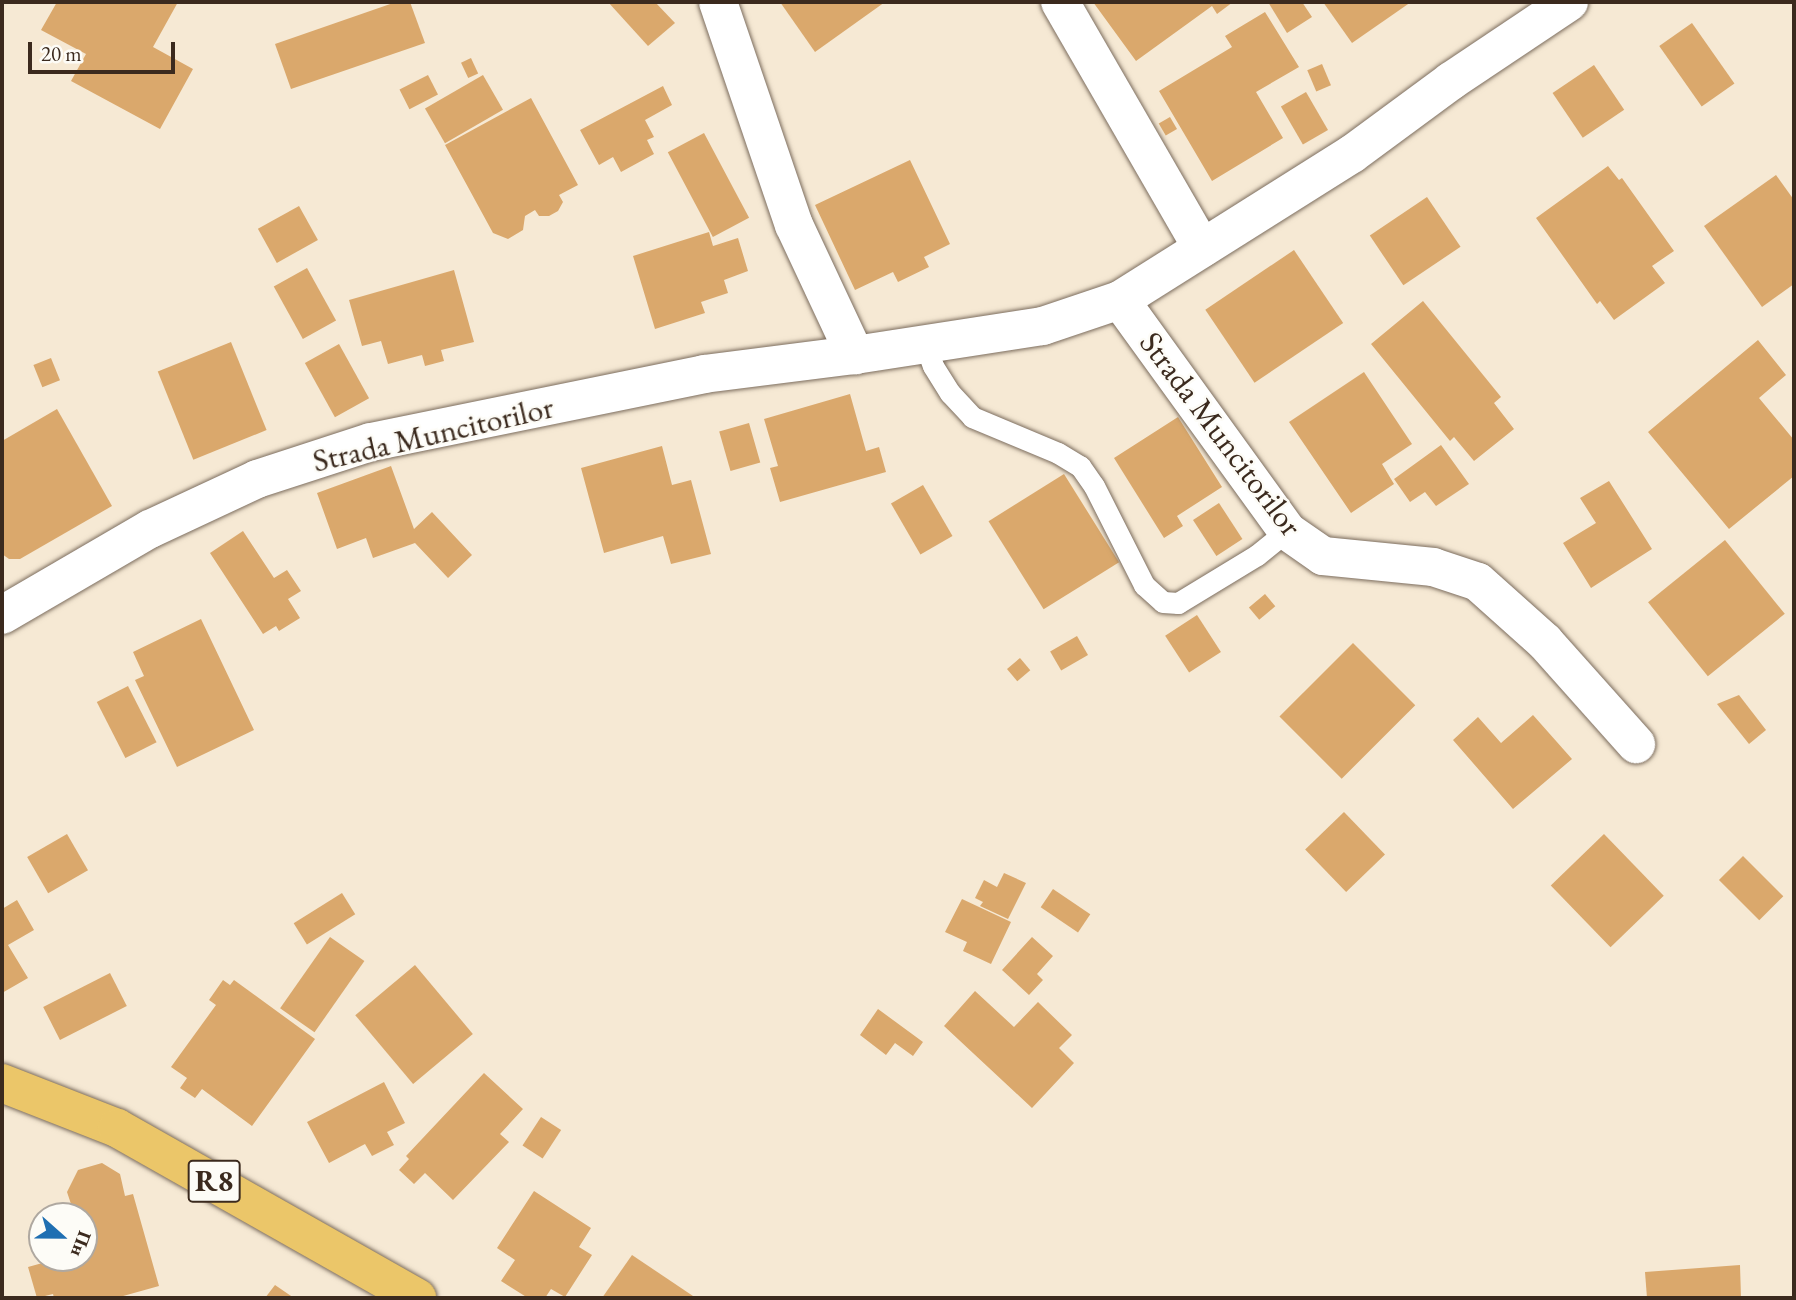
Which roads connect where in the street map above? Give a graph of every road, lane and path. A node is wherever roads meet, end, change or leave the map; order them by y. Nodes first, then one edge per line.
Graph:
1 (718, 2) edge
2 (1060, 2) edge
3 (1569, 2) edge
4 (1202, 247) junction
5 (1120, 300) junction
6 (925, 344) junction
7 (855, 355) junction
8 (1287, 531) junction
9 (2, 615) edge
10 (1636, 744) dead end
11 (2, 1083) edge
12 (418, 1298) edge

1 - 7 street
2 - 4 street
3 - 4 street, Strada Muncitorilor
4 - 5 street, Strada Muncitorilor
5 - 6 street, Strada Muncitorilor
5 - 8 street, Strada Muncitorilor
6 - 7 street, Strada Muncitorilor
6 - 8 lane
7 - 9 street, Strada Muncitorilor
8 - 10 street, Strada Muncitorilor
11 - 12 highway, R8

